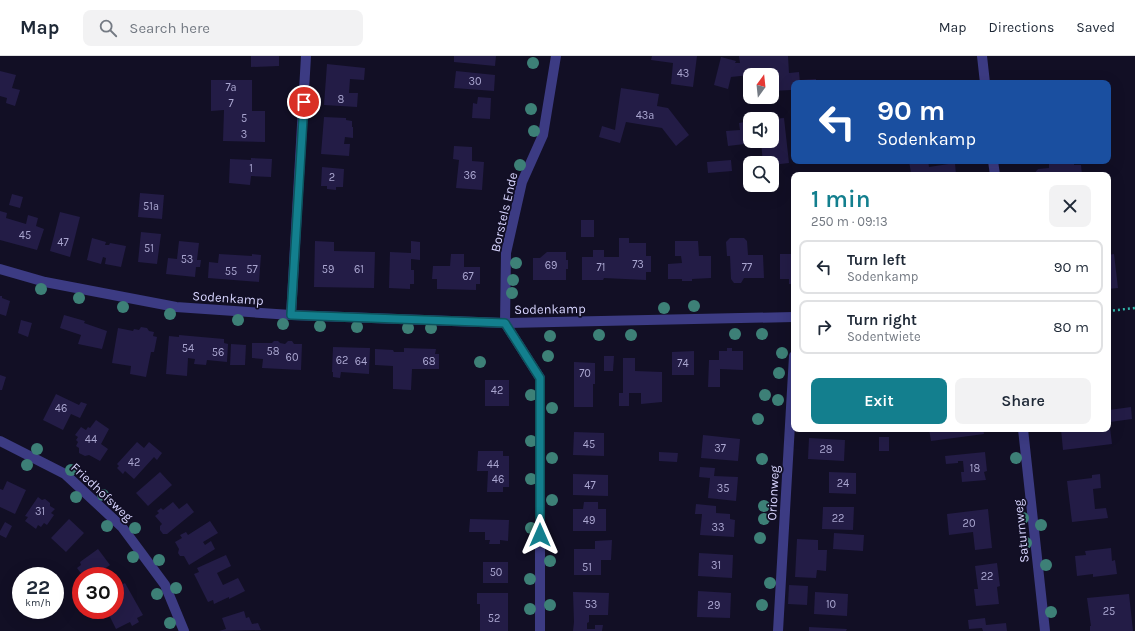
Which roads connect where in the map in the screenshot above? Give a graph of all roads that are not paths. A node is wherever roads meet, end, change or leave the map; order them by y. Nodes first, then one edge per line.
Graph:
1 (306, 56) edge
2 (556, 56) edge
3 (982, 56) edge
4 (984, 80) edge
5 (0, 269) edge
6 (291, 315) junction
7 (791, 317) edge
8 (505, 323) junction
9 (791, 408) edge
10 (1023, 432) edge
11 (0, 441) edge
12 (184, 631) edge
13 (540, 631) edge
14 (778, 631) edge
15 (1045, 631) edge

1 - 6 street
2 - 8 street, Borstels Ende
3 - 4 street
5 - 6 street, Sodenkamp
6 - 8 street, Sodenkamp
7 - 8 street, Sodenkamp
8 - 13 street
9 - 14 street, Orionweg
10 - 15 street, Saturnweg
11 - 12 street, Friedhofsweg

